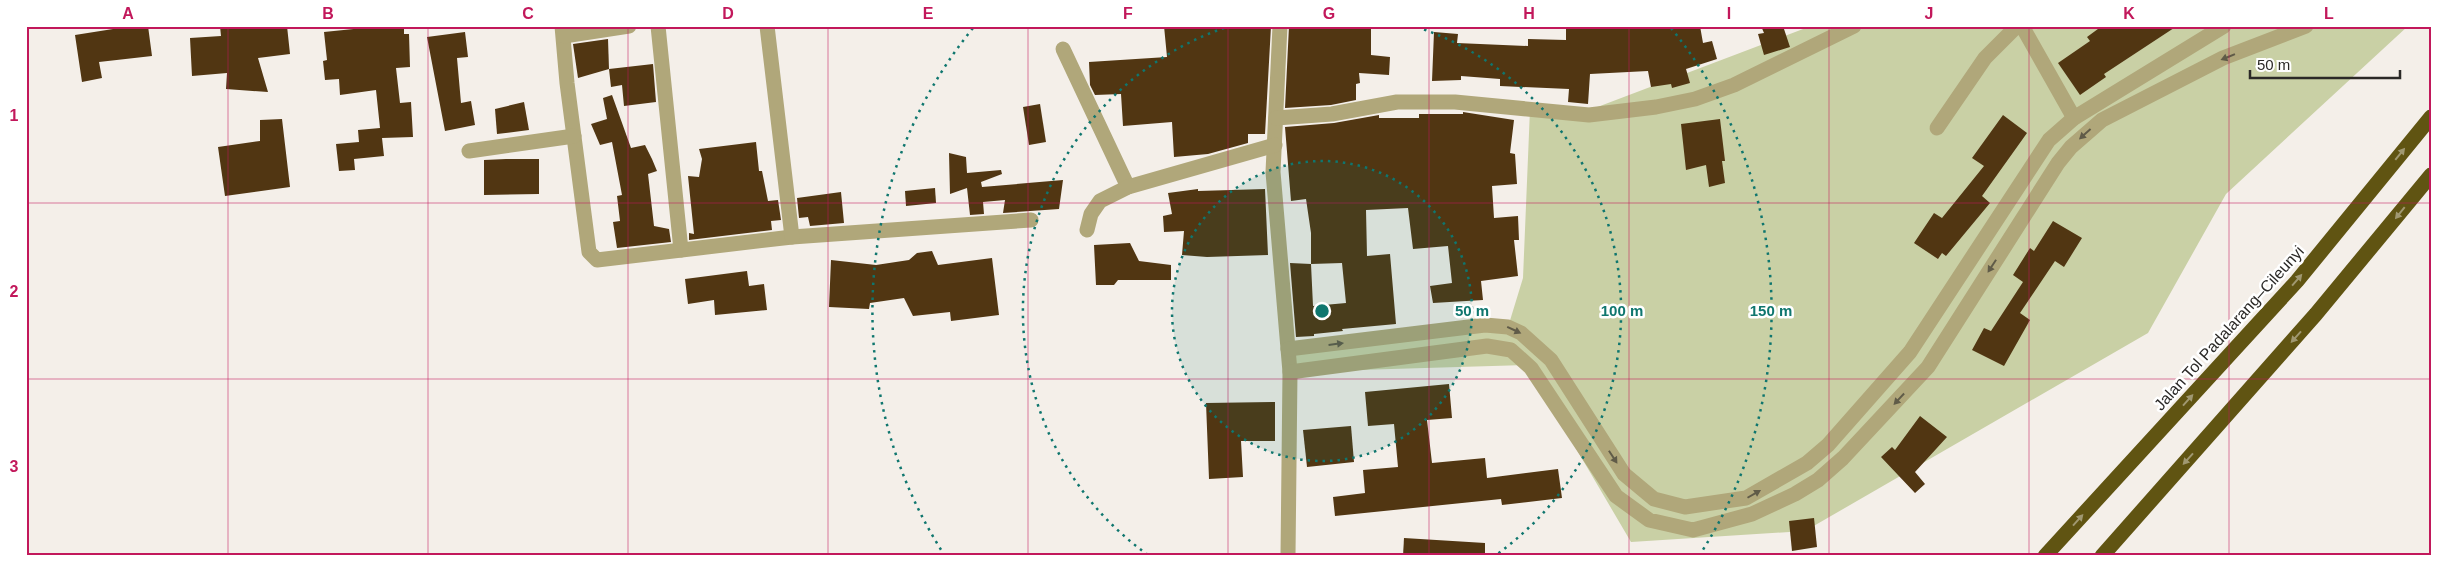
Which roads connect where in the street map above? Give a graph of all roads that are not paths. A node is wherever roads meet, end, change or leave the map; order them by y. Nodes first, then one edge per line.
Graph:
1 (629, 26) edge
2 (658, 26) edge
3 (767, 26) edge
4 (1280, 26) edge
5 (1854, 26) edge
6 (2017, 26) edge
7 (2022, 26) edge
8 (2224, 26) edge
9 (2306, 26) edge
10 (563, 31) edge
11 (1063, 49) dead end
12 (2431, 117) edge
13 (1276, 118) junction
14 (2074, 118) junction
15 (1937, 128) dead end
16 (574, 136) junction
17 (1275, 145) junction
18 (469, 151) dead end
19 (2431, 175) edge
20 (1128, 187) junction
21 (1031, 220) dead end
22 (1087, 230) dead end
23 (792, 237) junction
24 (682, 250) junction
25 (1485, 325) junction
26 (1487, 346) junction
27 (1288, 349) junction
28 (1290, 372) junction
29 (1288, 556) edge
30 (2045, 556) edge
31 (2102, 556) edge

1 - 10 street
2 - 24 street
3 - 23 street
4 - 13 street
5 - 13 street
6 - 15 street
7 - 14 street
8 - 14 street
9 -> 26 street
10 - 16 street
11 - 20 street
30 -> 12 highway, Jalan Tol Padalarang–Cileunyi
13 - 17 street
25 -> 14 street
16 - 18 street
16 - 24 street
17 - 20 street
17 - 27 street
19 -> 31 highway
20 - 22 street
21 - 23 street
23 - 24 street
25 - 26 street
27 -> 25 street
26 - 28 street
27 - 28 street
28 - 29 street

